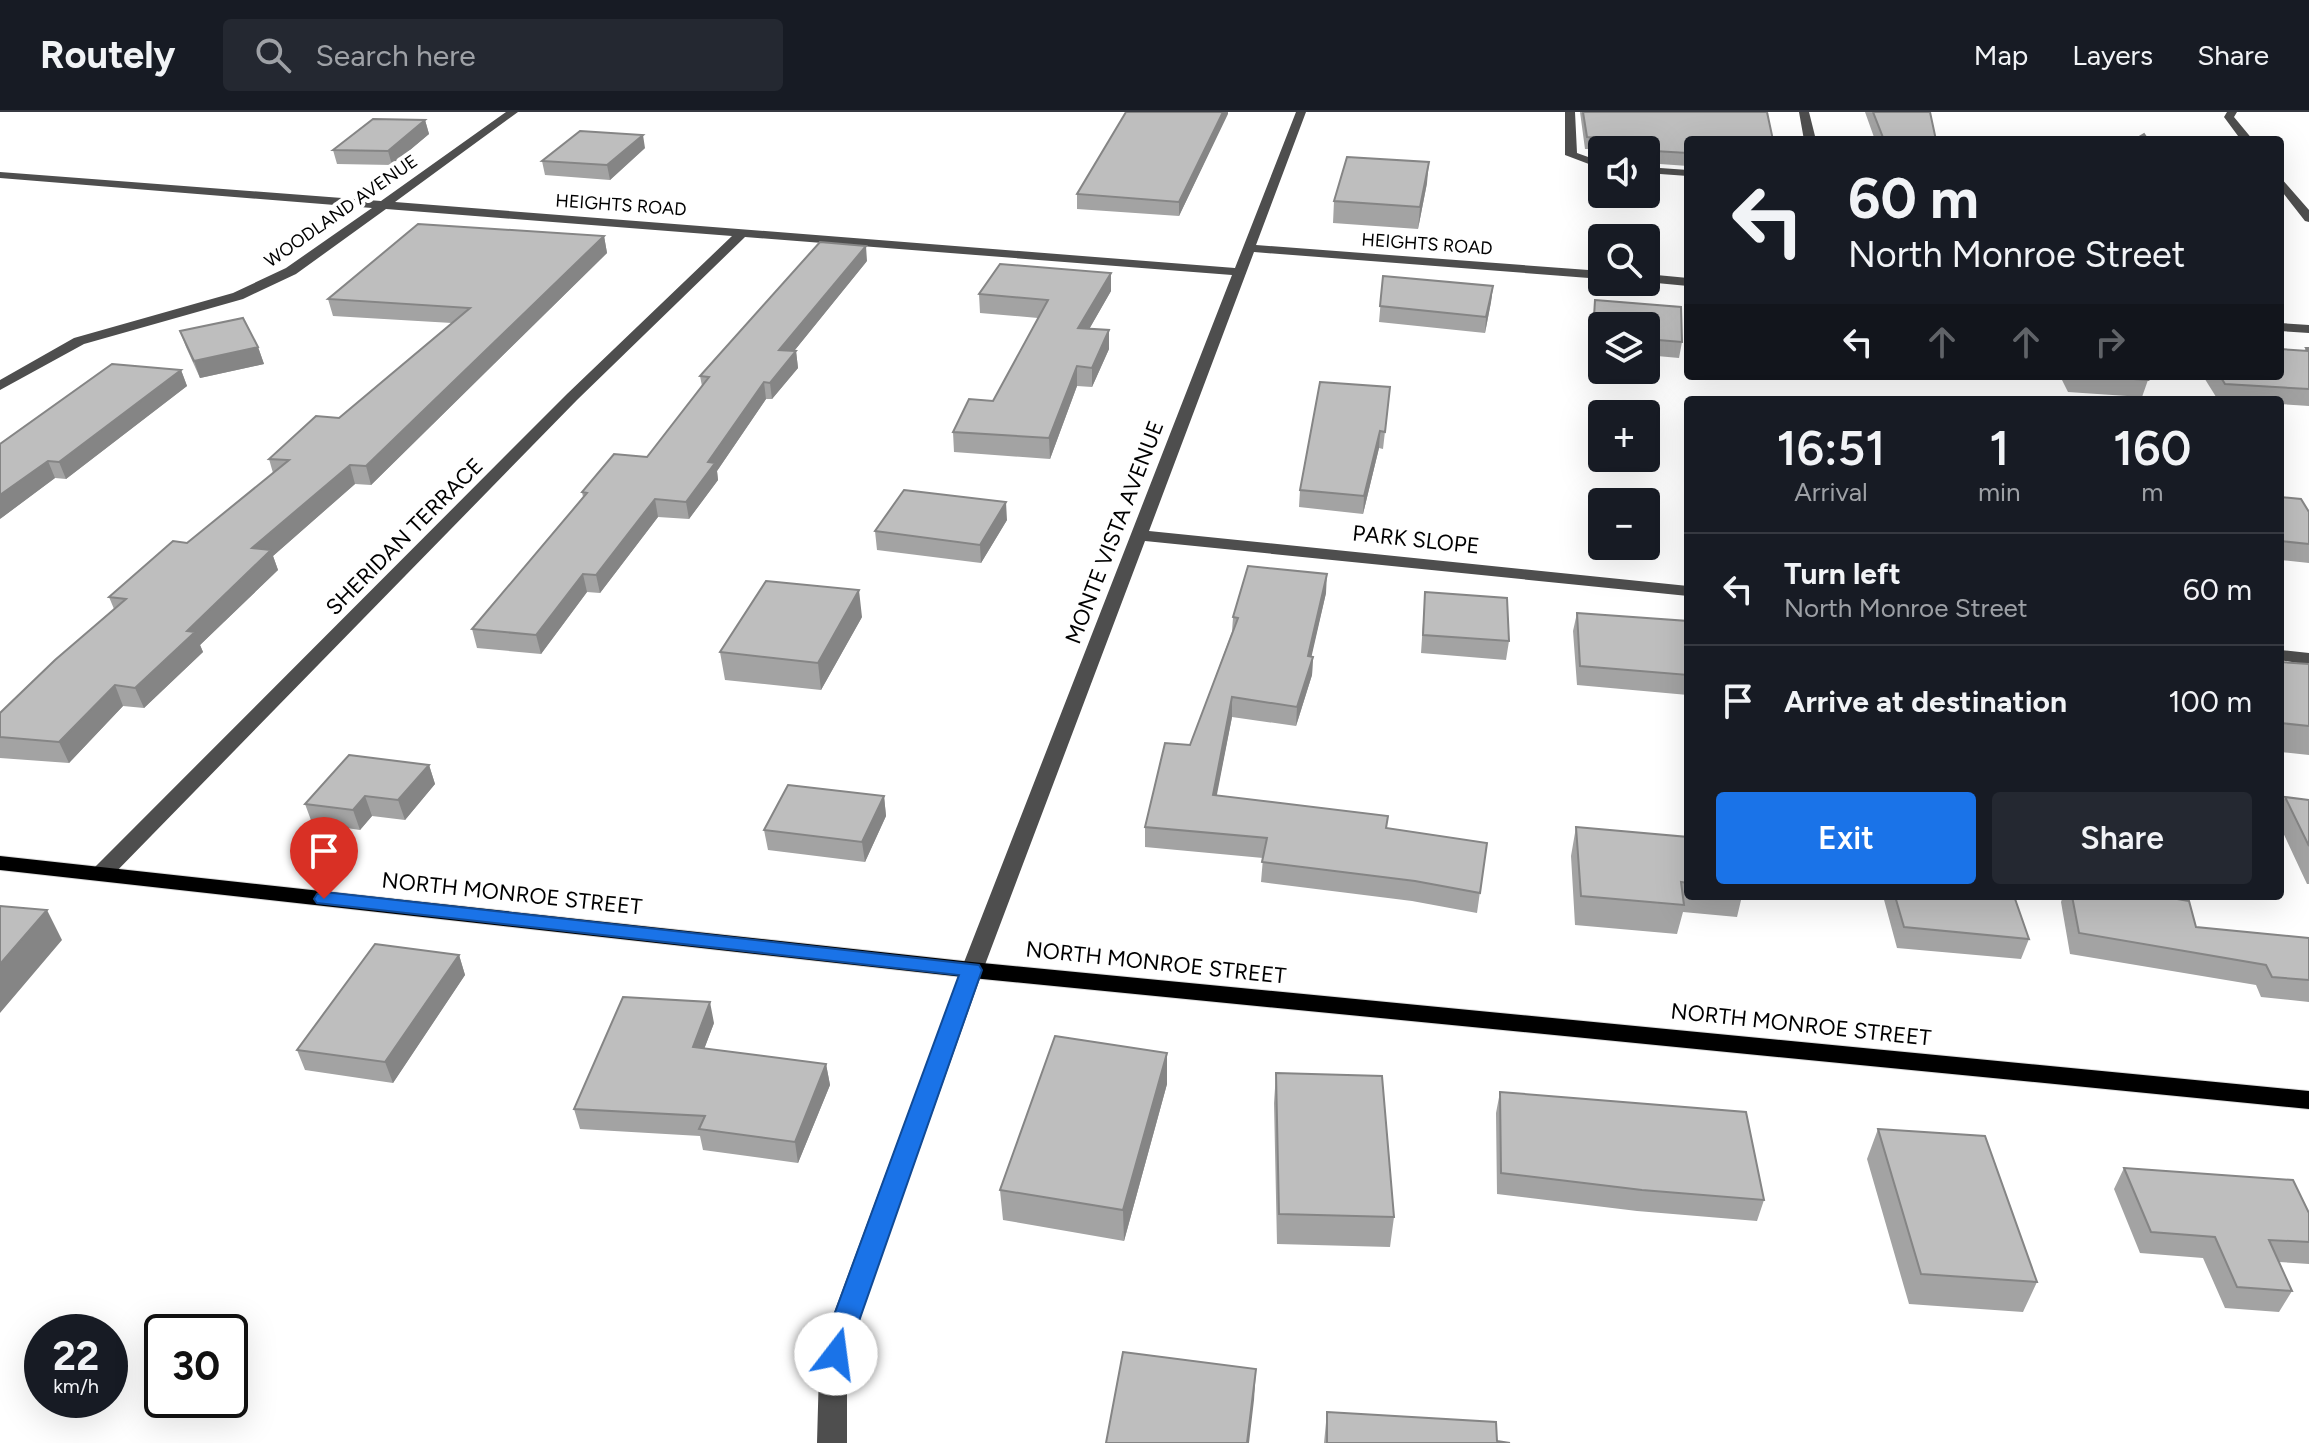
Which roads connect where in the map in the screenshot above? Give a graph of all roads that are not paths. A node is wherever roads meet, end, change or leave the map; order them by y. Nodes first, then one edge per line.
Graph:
1 (513, 112) edge
2 (1301, 112) edge
3 (1570, 112) edge
4 (1804, 112) edge
5 (2232, 112) edge
6 (1809, 136) edge
7 (2244, 136) edge
8 (1588, 161) edge
9 (1660, 171) edge
10 (1684, 173) edge
11 (0, 175) edge
12 (2284, 186) edge
13 (385, 205) junction
14 (2309, 218) edge
15 (742, 233) junction
16 (1249, 248) junction
17 (1240, 272) junction
18 (1588, 274) edge
19 (1660, 279) edge
20 (1684, 282) edge
21 (2284, 327) edge
22 (2309, 329) edge
23 (0, 386) edge
24 (1139, 535) junction
25 (1684, 591) edge
26 (2284, 656) edge
27 (2309, 659) edge
28 (0, 863) edge
29 (101, 874) junction
30 (972, 970) junction
31 (2309, 1100) edge
32 (832, 1443) edge

1 - 13 street, WOODLAND AVENUE
2 - 16 street, MONTE VISTA AVENUE
3 - 8 street
4 - 6 street
5 - 7 street
9 - 10 street
11 - 13 street, HEIGHTS ROAD
12 - 14 street
13 - 15 street, HEIGHTS ROAD
13 - 23 street, WOODLAND AVENUE
15 - 17 street, HEIGHTS ROAD
15 - 29 street, SHERIDAN TERRACE
16 - 17 street, MONTE VISTA AVENUE
16 - 18 street, HEIGHTS ROAD
17 - 24 street, MONTE VISTA AVENUE
19 - 20 street
21 - 22 street
24 - 25 street, PARK SLOPE
24 - 30 street, MONTE VISTA AVENUE
26 - 27 street
28 - 29 main road, NORTH MONROE STREET
29 - 30 main road, NORTH MONROE STREET
30 - 31 main road, NORTH MONROE STREET
30 - 32 street, MONTE VISTA AVENUE

